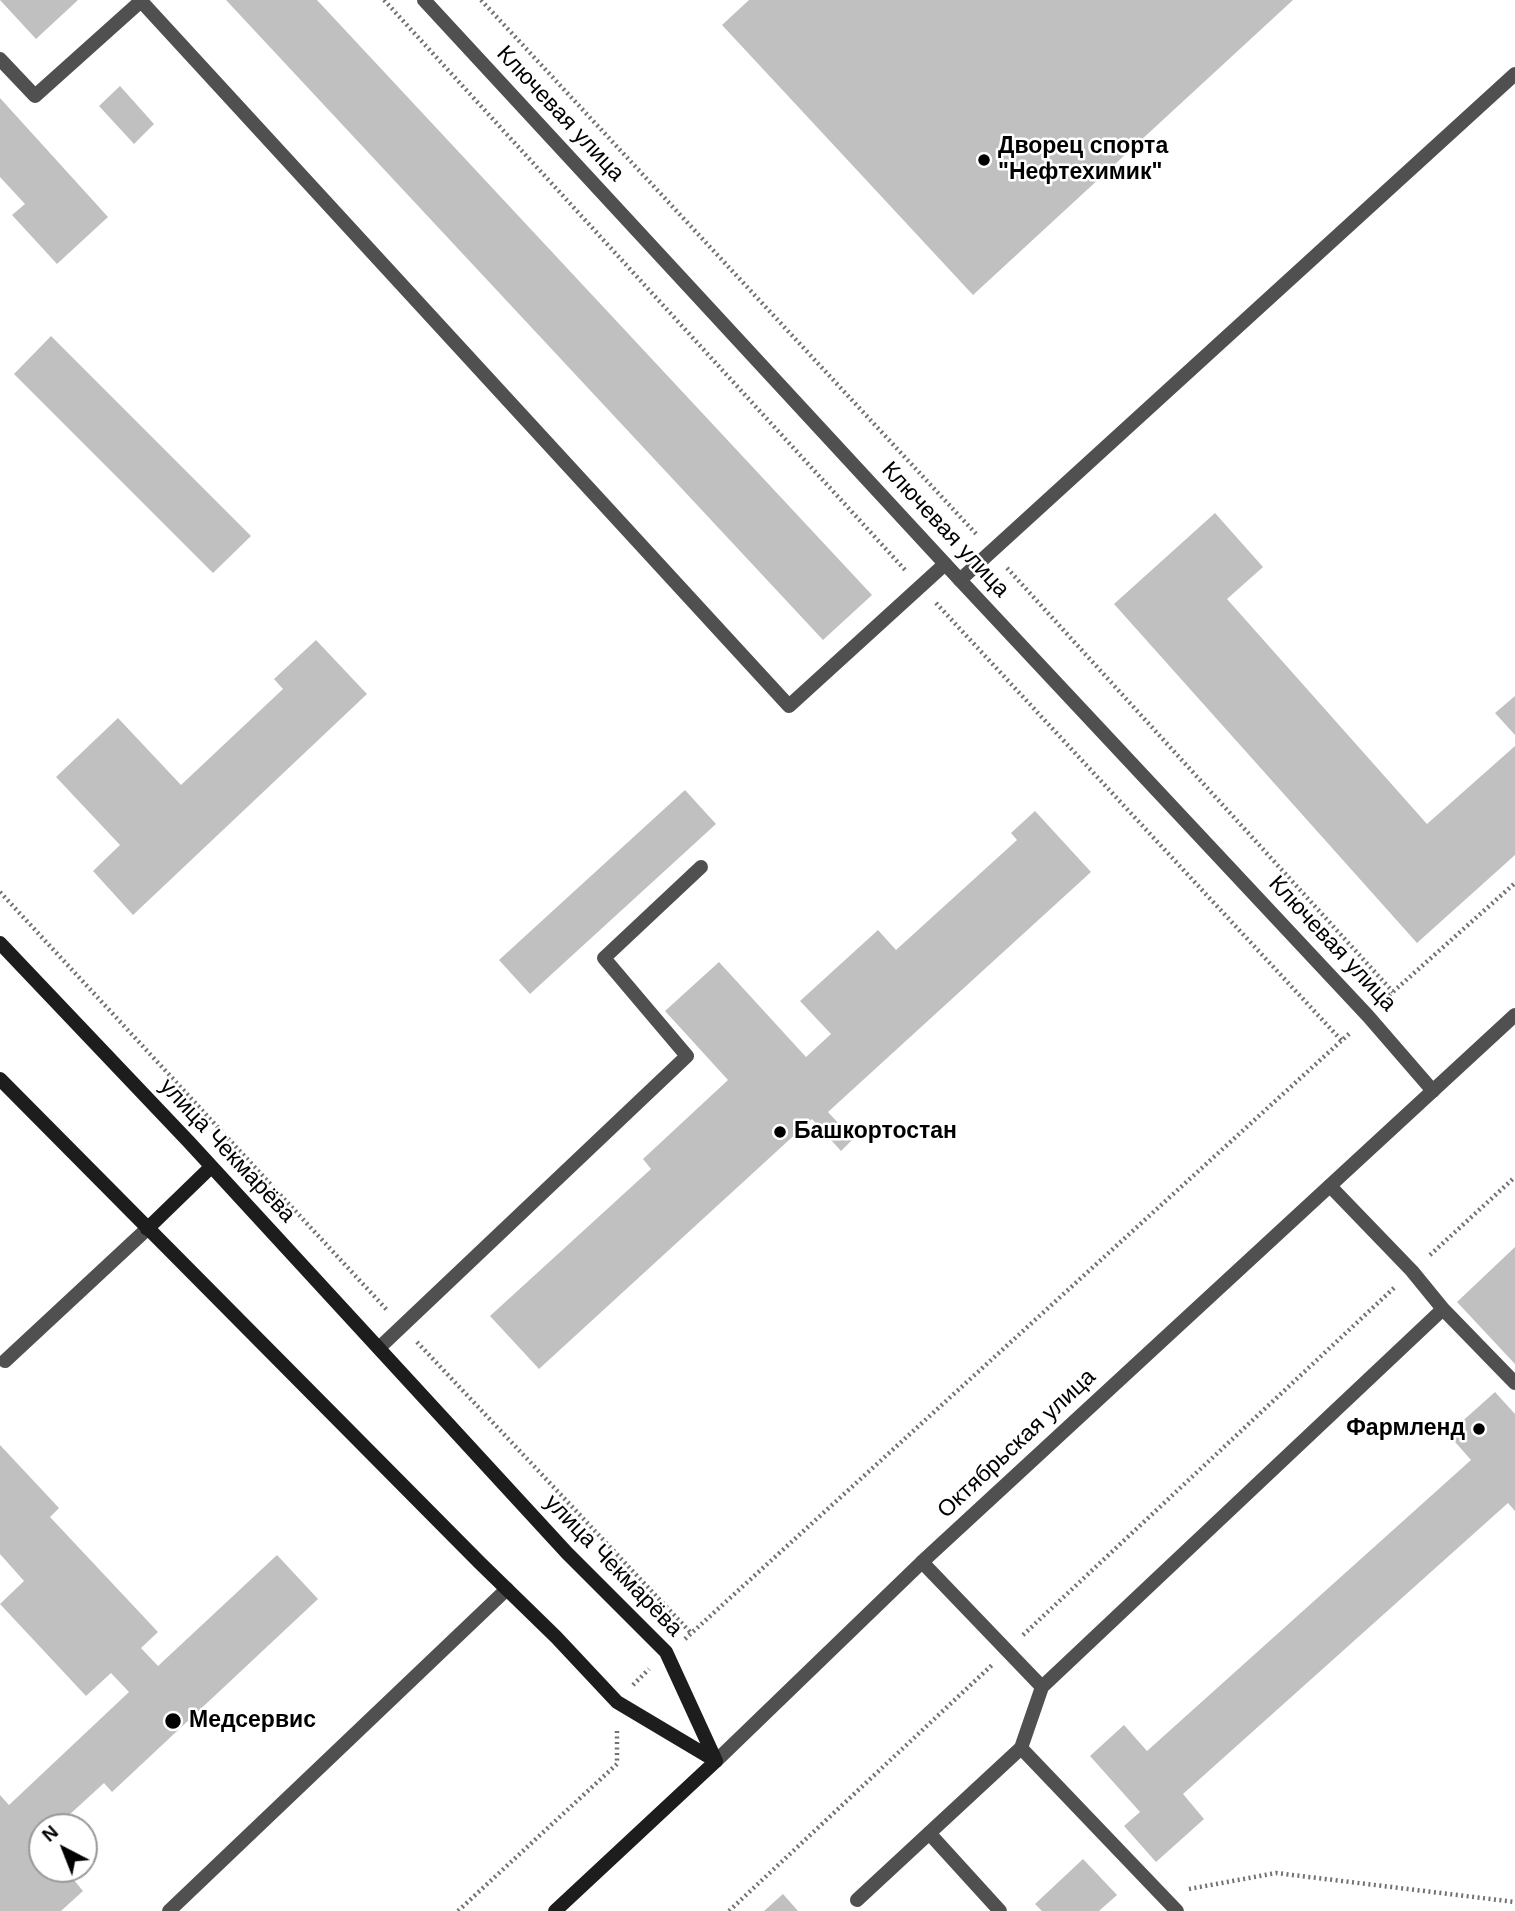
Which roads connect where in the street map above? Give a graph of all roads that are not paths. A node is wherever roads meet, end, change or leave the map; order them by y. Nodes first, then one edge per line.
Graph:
1 (424, 0) edge
2 (0, 59) edge
3 (1515, 74) edge
4 (945, 564) junction
5 (960, 580) junction
6 (701, 867) dead end
7 (0, 943) edge
8 (1515, 1015) edge
9 (0, 1079) edge
10 (1433, 1091) junction
11 (211, 1167) junction
12 (1330, 1186) junction
13 (147, 1229) junction
14 (1443, 1309) junction
15 (379, 1348) junction
16 (5, 1361) dead end
17 (1515, 1383) edge
18 (922, 1562) junction
19 (507, 1589) junction
20 (1042, 1688) junction
21 (1021, 1748) junction
22 (716, 1761) junction
23 (929, 1833) junction
24 (857, 1900) dead end
25 (169, 1911) edge
26 (555, 1911) edge
27 (1000, 1911) edge
28 (1177, 1911) edge

1 - 4 street, Ключевая улица
2 - 4 street
3 - 5 street
4 - 5 street, Ключевая улица
5 - 10 street, Ключевая улица
6 - 15 street
7 - 11 main road, улица Чекмарёва
8 - 10 street, Октябрьская улица
9 - 13 main road
10 - 12 street, Октябрьская улица
11 - 13 main road
11 - 15 main road, улица Чекмарёва
12 - 14 street
12 - 18 street, Октябрьская улица
13 - 16 street
13 - 19 main road
14 - 17 street
14 - 20 street
15 - 22 main road, улица Чекмарёва
18 - 20 street
18 - 22 street, Октябрьская улица
19 - 22 main road
19 - 25 street
20 - 21 street
21 - 23 street
21 - 28 street
22 - 26 main road, Октябрьская улица
23 - 24 street
23 - 27 street

